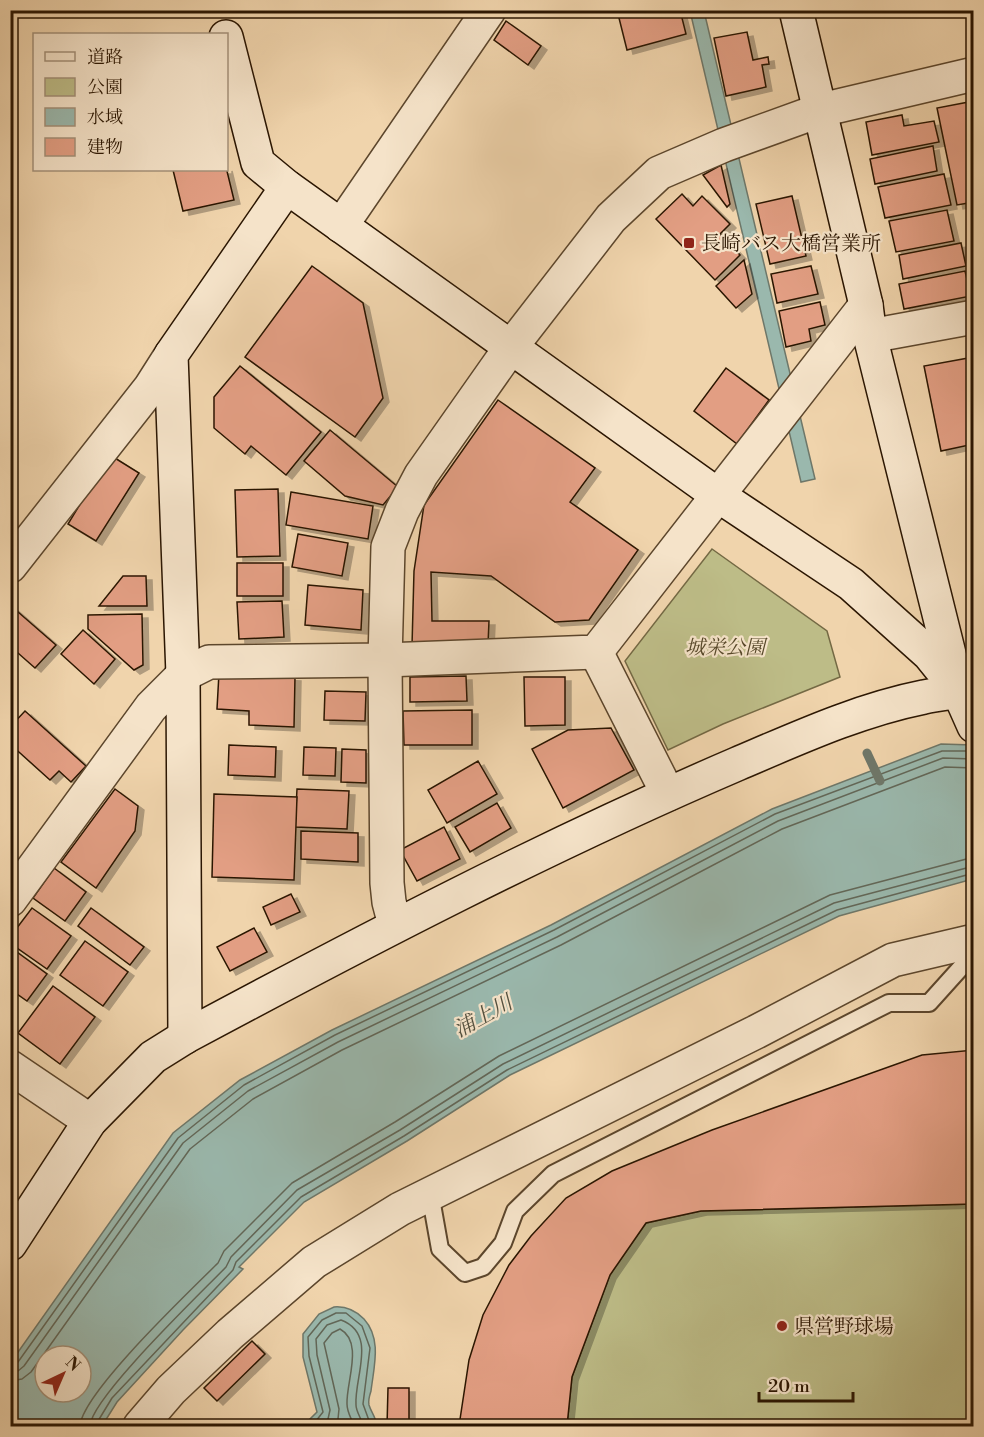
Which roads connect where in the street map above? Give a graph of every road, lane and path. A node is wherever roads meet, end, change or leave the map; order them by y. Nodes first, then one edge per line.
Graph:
1 (220, 10) edge
2 (489, 10) edge
3 (796, 10) edge
4 (225, 33) edge
5 (228, 44) edge
6 (974, 74) edge
7 (821, 110) junction
8 (287, 188) junction
9 (341, 226) junction
10 (974, 317) edge
11 (868, 320) junction
12 (511, 347) junction
13 (171, 355) junction
14 (719, 496) junction
15 (10, 566) edge
16 (596, 652) junction
17 (385, 660) junction
18 (183, 675) junction
19 (966, 691) edge
20 (974, 726) edge
21 (668, 794) junction
22 (10, 900) edge
23 (394, 925) junction
24 (974, 941) edge
25 (974, 953) edge
26 (185, 1037) junction
27 (10, 1066) edge
28 (90, 1121) junction
29 (430, 1193) junction
30 (10, 1244) edge
31 (140, 1426) edge

1 - 4 street
2 - 9 street
3 - 7 street
5 - 8 street
6 - 7 street
7 - 11 street
7 - 12 street
8 - 9 street
8 - 13 street
9 - 12 street
10 - 11 street
11 - 14 street
11 - 19 street
12 - 14 street
12 - 17 street
13 - 15 street
13 - 18 street
14 - 16 street
14 - 19 street
16 - 17 street
16 - 21 street
17 - 18 street
17 - 23 street
18 - 22 street
18 - 26 street
19 - 20 street
19 - 21 street
21 - 23 street
23 - 26 street
24 - 29 street
25 - 29 lane
26 - 28 street
27 - 28 street
28 - 30 street
29 - 31 street

